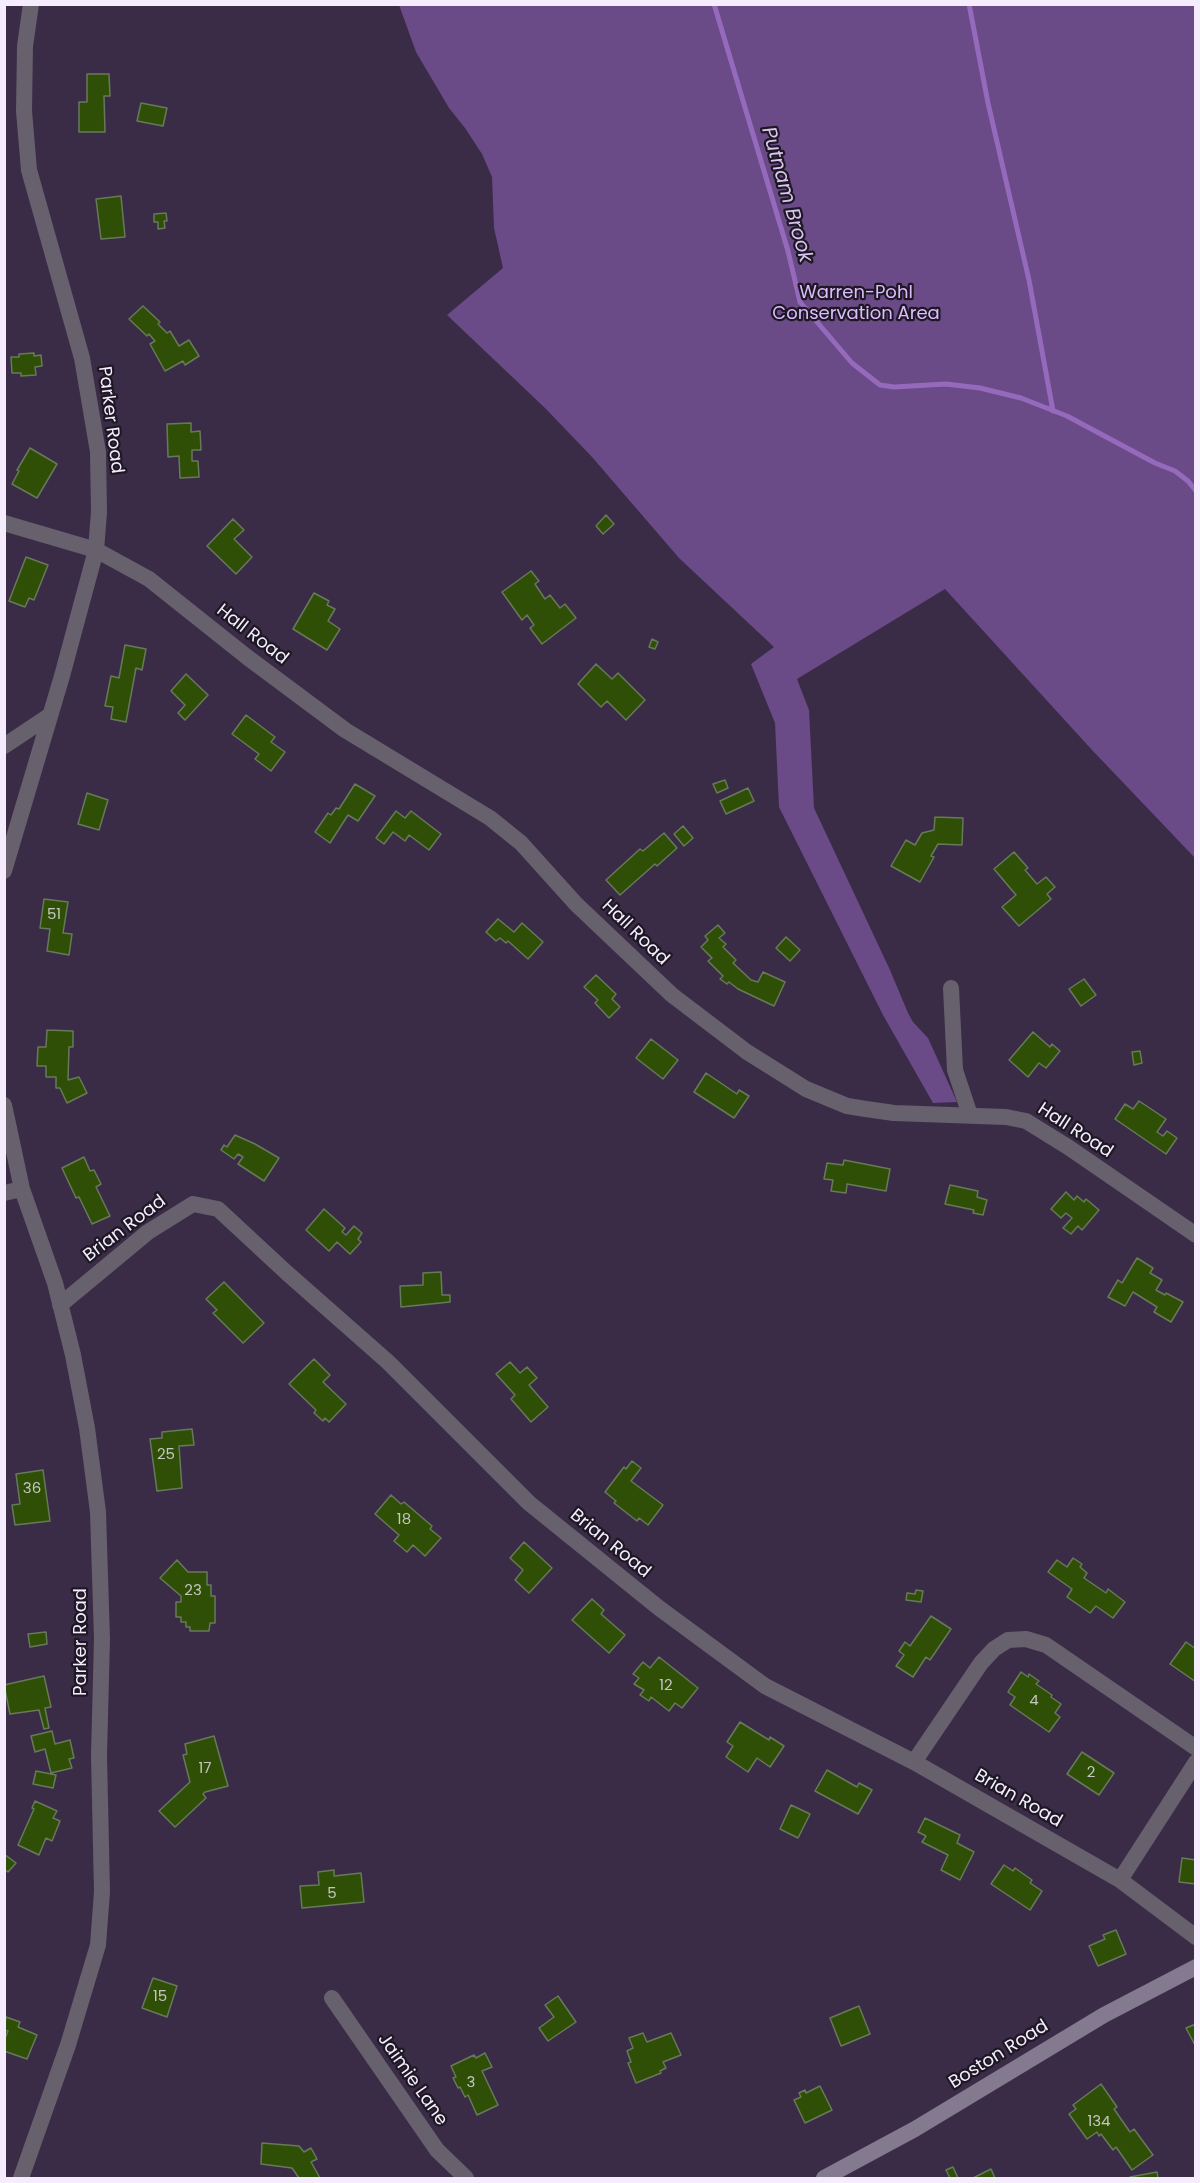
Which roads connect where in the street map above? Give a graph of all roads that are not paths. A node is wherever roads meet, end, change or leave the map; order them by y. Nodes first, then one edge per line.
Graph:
1 (31, 4) edge
2 (4, 523) edge
3 (96, 550) junction
4 (50, 716) junction
5 (4, 746) edge
6 (4, 871) edge
7 (951, 988) dead end
8 (4, 1105) edge
9 (970, 1115) junction
10 (21, 1189) junction
11 (4, 1193) edge
12 (1196, 1235) edge
13 (60, 1305) junction
14 (1196, 1748) edge
15 (914, 1762) junction
16 (1196, 1762) edge
17 (1120, 1880) junction
18 (1196, 1937) edge
19 (1196, 1967) edge
20 (332, 1998) dead end
21 (21, 2178) edge
22 (466, 2178) edge
23 (824, 2178) edge

1 - 3 street, Parker Road
2 - 3 street, Hall Road
3 - 4 street, Parker Road
3 - 9 street, Hall Road
4 - 5 street
4 - 6 street, Parker Road
7 - 9 street
8 - 10 street, Parker Road
9 - 12 street, Hall Road
10 - 11 street
10 - 13 street, Parker Road
13 - 15 street, Brian Road
13 - 21 street, Parker Road
14 - 15 street
15 - 17 street, Brian Road
16 - 17 street
17 - 18 street, Brian Road
19 - 23 main road, Boston Road
20 - 22 street, Jaimie Lane

